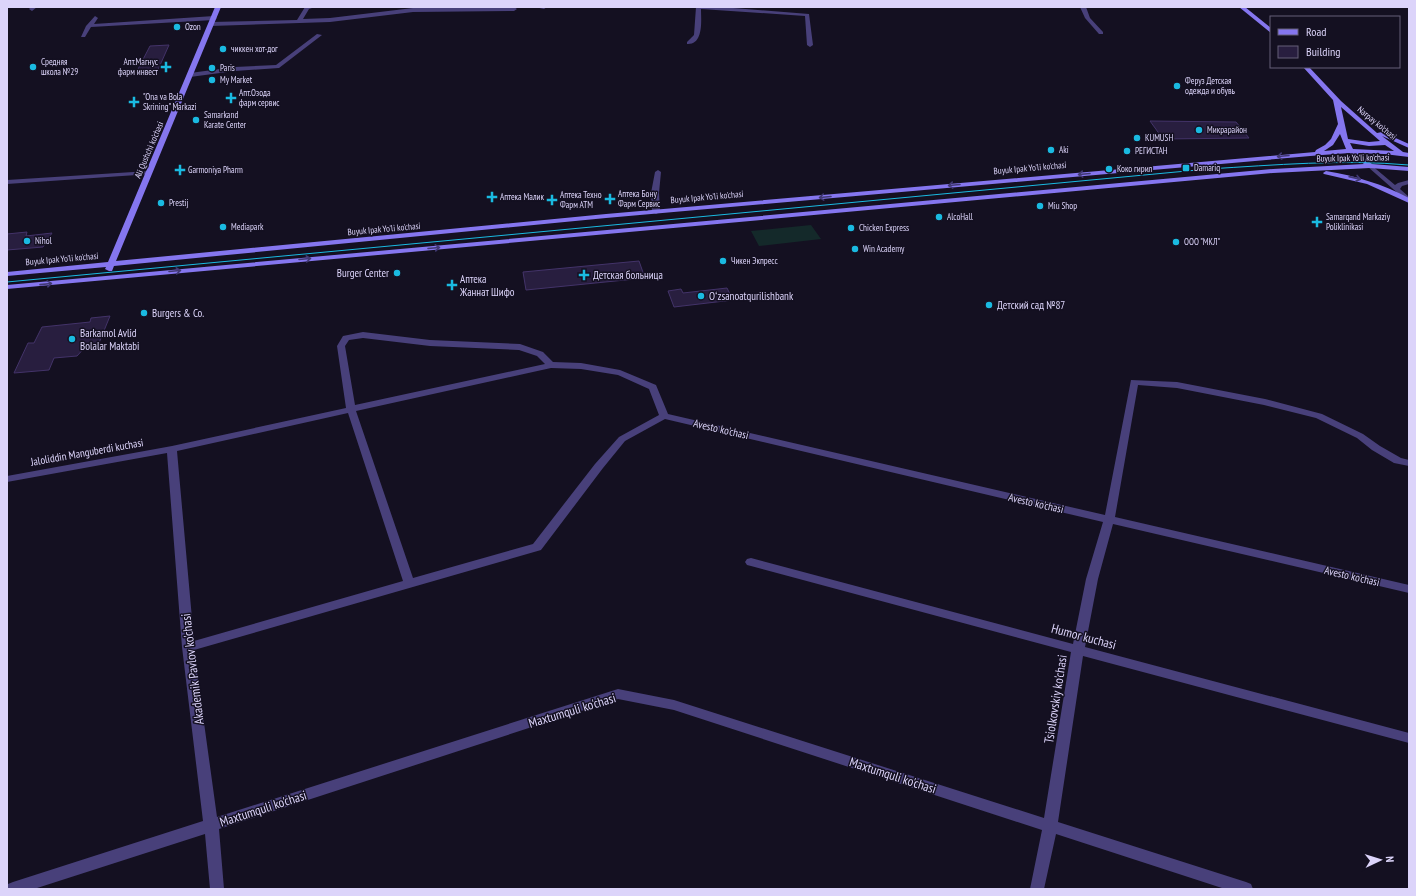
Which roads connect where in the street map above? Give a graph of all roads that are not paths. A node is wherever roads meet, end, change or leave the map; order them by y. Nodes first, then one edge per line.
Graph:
1 (218, 7) edge
2 (312, 7) edge
3 (538, 7) edge
4 (544, 7) edge
5 (700, 7) edge
6 (1083, 7) edge
7 (1242, 7) edge
8 (742, 8) edge
9 (514, 9) dead end
10 (95, 18) dead end
11 (212, 21) junction
12 (300, 21) junction
13 (89, 26) junction
14 (1270, 30) edge
15 (1101, 33) dead end
16 (319, 35) dead end
17 (83, 36) dead end
18 (689, 43) dead end
19 (810, 45) dead end
20 (1307, 68) edge
21 (190, 75) junction
22 (1336, 100) junction
23 (1358, 120) junction
24 (1341, 124) junction
25 (1345, 140) junction
26 (1386, 143) junction
27 (1409, 146) edge
28 (1350, 150) junction
29 (1310, 154) junction
30 (1407, 156) edge
31 (1370, 166) junction
32 (1302, 169) junction
33 (1409, 169) edge
34 (658, 172) dead end
35 (149, 173) junction
36 (7, 182) edge
37 (1409, 182) edge
38 (1396, 189) junction
39 (1409, 201) edge
40 (656, 212) junction
41 (112, 264) junction
42 (7, 274) edge
43 (105, 278) junction
44 (7, 287) edge
45 (551, 365) junction
46 (351, 409) junction
47 (664, 416) junction
48 (172, 448) junction
49 (1409, 463) edge
50 (7, 479) edge
51 (1109, 520) junction
52 (751, 562) dead end
53 (409, 582) junction
54 (1409, 590) edge
55 (188, 647) junction
56 (1078, 650) junction
57 (1409, 738) edge
58 (211, 825) junction
59 (1050, 826) junction
60 (13, 889) edge
61 (217, 889) edge
62 (1037, 889) edge
63 (1246, 889) edge

1 - 11 main road, Ali Qushchi ko'chasi
2 - 12 street
3 - 4 street
5 - 8 street
5 - 18 street
6 - 15 street
7 - 14 main road
8 - 19 street
9 - 12 street
10 - 13 street
11 - 12 street
11 - 13 street
11 - 21 main road, Ali Qushchi ko'chasi
13 - 17 street
16 - 21 street
20 - 22 main road, Narpay ko'chasi
21 - 35 main road, Ali Qushchi ko'chasi
22 - 23 main road, Narpay ko'chasi
22 - 24 main road, Narpay ko'chasi
23 - 26 main road, Narpay ko'chasi
23 - 27 main road
24 - 25 main road, Narpay ko'chasi
24 - 29 main road
25 - 26 main road
25 - 28 main road, Narpay ko'chasi
26 - 30 main road, Narpay ko'chasi
28 - 29 main road, Buyuk Ipak Yo'li ko'chasi
28 - 30 main road, Buyuk Ipak Yo'li ko'chasi
28 - 31 main road, Narpay ko'chasi
29 -> 40 main road, Buyuk Ipak Yo'li ko'chasi
31 - 32 main road, Buyuk Ipak Yo'li ko'chasi
31 - 33 main road, Buyuk Ipak Yo'li ko'chasi
31 - 38 street
32 -> 39 main road
43 -> 32 main road, Buyuk Ipak Yo'li ko'chasi
34 - 40 street
35 - 36 street
35 - 41 main road, Ali Qushchi ko'chasi
37 - 38 street
38 - 39 street
40 - 41 main road, Buyuk Ipak Yo'li ko'chasi
41 - 42 main road, Buyuk Ipak Yo'li ko'chasi
41 - 43 main road, Ali Qushchi ko'chasi
44 -> 43 main road, Buyuk Ipak Yo'li ko'chasi
45 - 46 street, Jaloliddin Manguberdi kuchasi
45 - 46 street
45 - 47 street, Jaloliddin Manguberdi kuchasi
46 - 48 street, Jaloliddin Manguberdi kuchasi
46 - 53 street
47 - 51 street, Avesto ko'chasi
47 - 53 street
48 - 50 street, Jaloliddin Manguberdi kuchasi
48 - 55 street, Akademik Pavlov ko'chasi
49 - 51 street, Tsiolkovskiy ko'chasi
51 - 54 street, Avesto ko'chasi
51 - 56 street, Tsiolkovskiy ko'chasi
52 - 56 street, Humor kuchasi
53 - 55 street
55 - 58 street, Akademik Pavlov ko'chasi
56 - 57 street, Humor kuchasi
56 - 59 street, Tsiolkovskiy ko'chasi
58 - 59 street, Maxtumquli ko'chasi
58 - 60 street, Maxtumquli ko'chasi
58 - 61 street, Akademik Pavlov ko'chasi
59 - 62 street, Tsiolkovskiy ko'chasi
59 - 63 street, Maxtumquli ko'chasi

